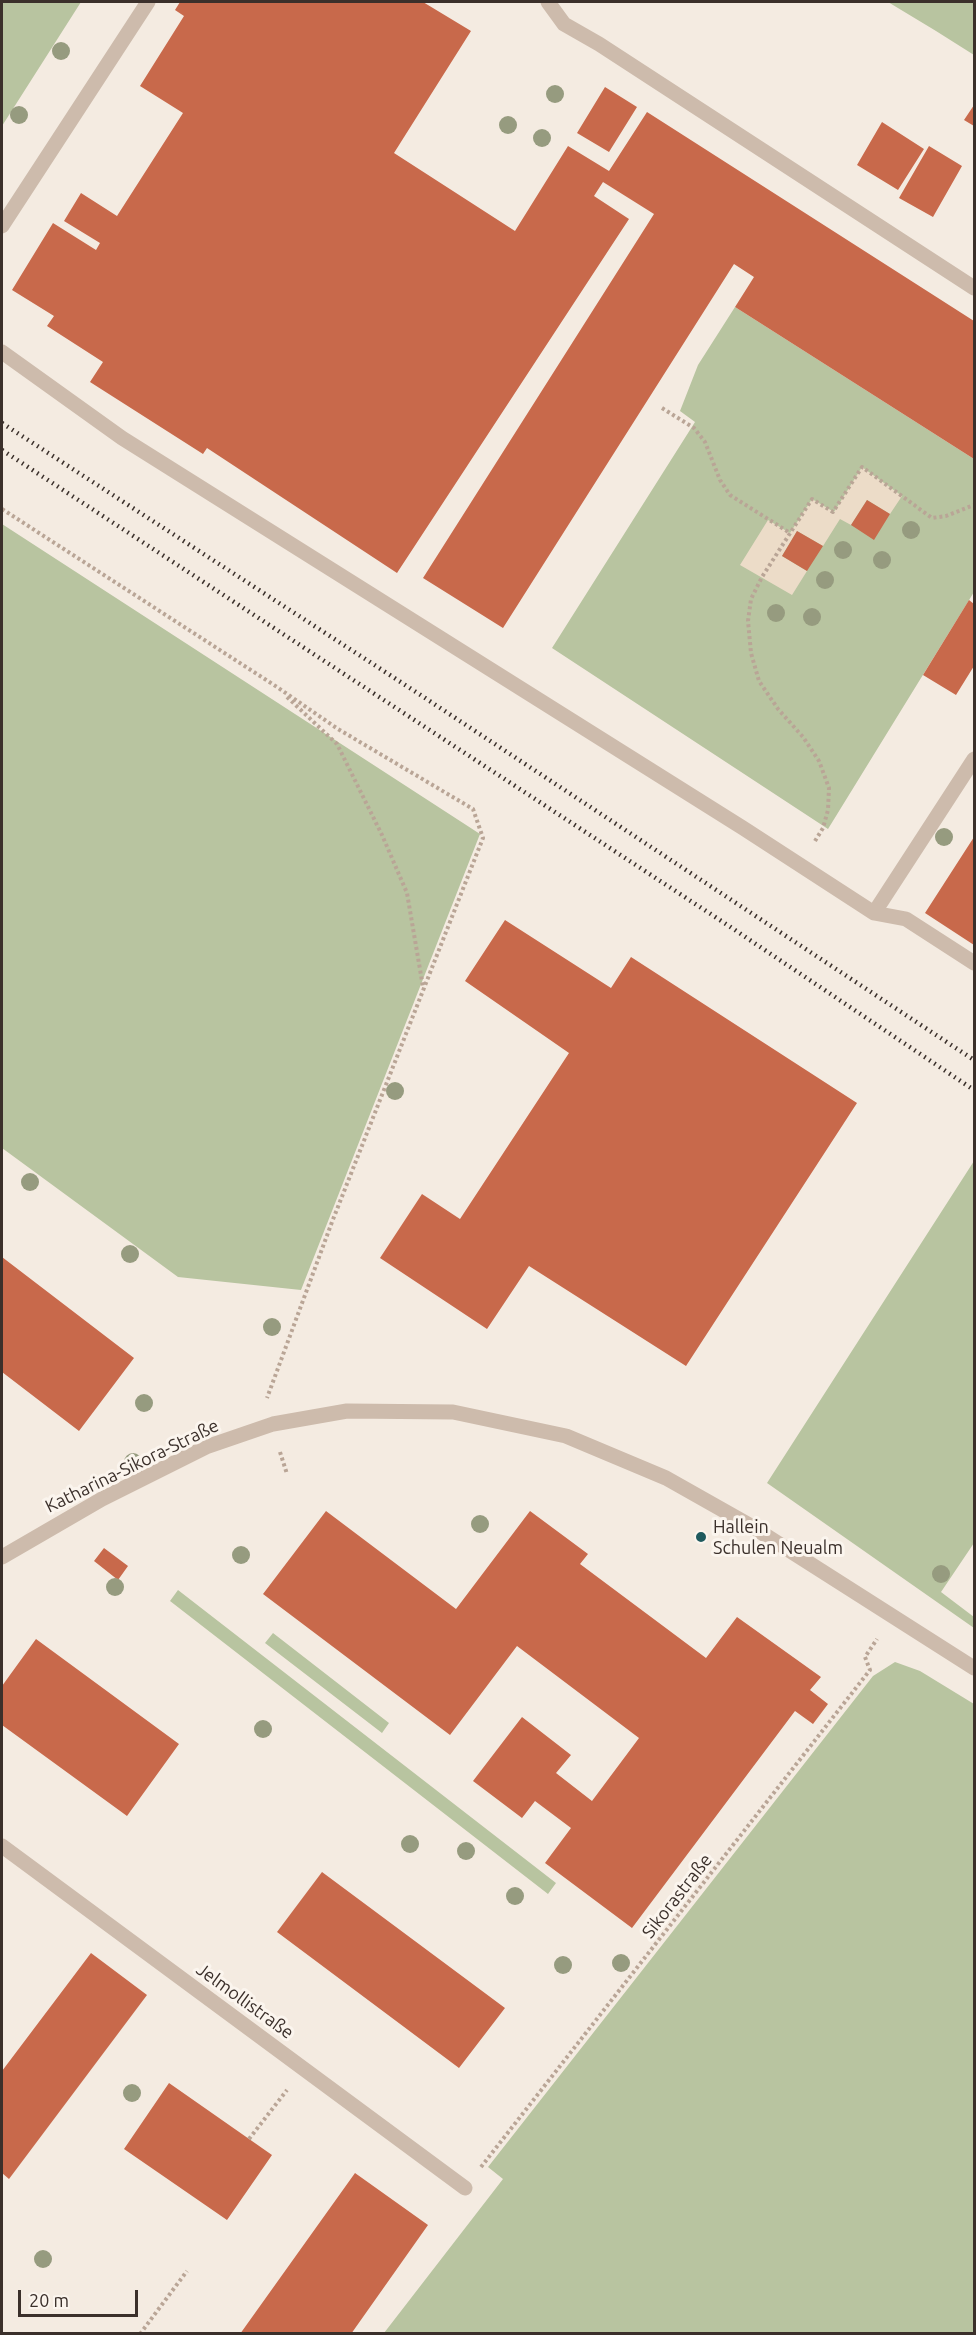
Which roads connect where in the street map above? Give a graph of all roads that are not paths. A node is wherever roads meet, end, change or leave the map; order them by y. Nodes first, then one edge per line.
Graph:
1 (148, 2) edge
2 (548, 2) edge
3 (2, 226) edge
4 (975, 288) edge
5 (2, 352) edge
6 (975, 759) edge
7 (874, 913) junction
8 (975, 963) edge
9 (2, 1557) edge
10 (975, 1668) edge
11 (2, 1846) edge
12 (465, 2188) road end

1 - 3 street
2 - 4 street
5 - 7 street
6 - 7 street
7 - 8 street
9 - 10 street, Katharina-Sikora-Straße
11 - 12 street, Jelmollistraße

